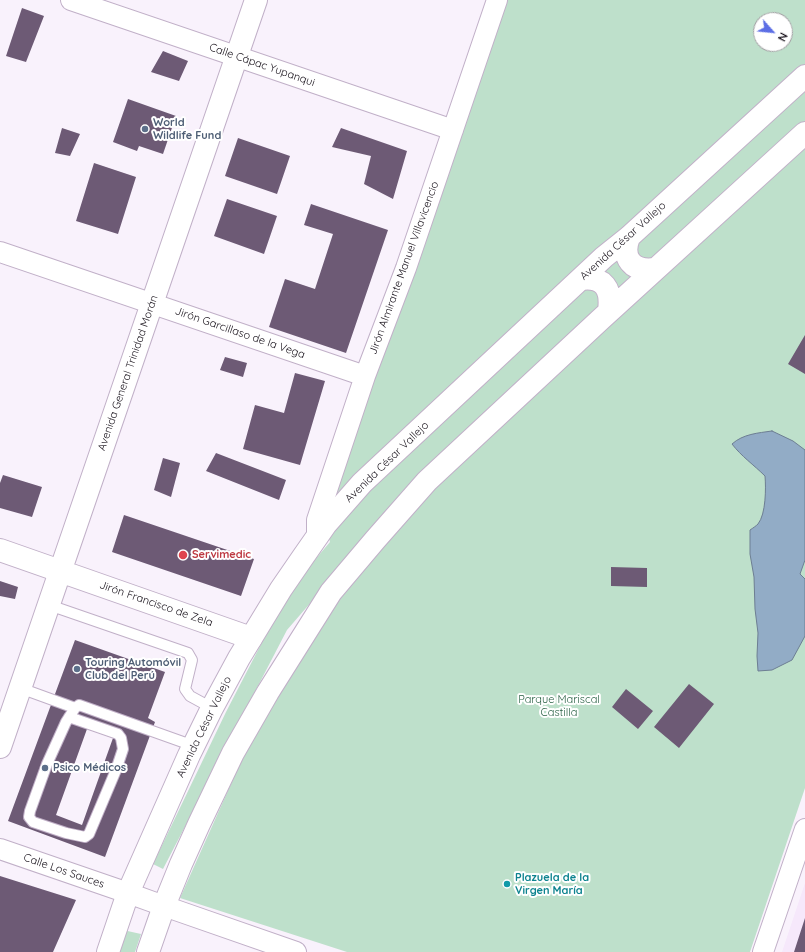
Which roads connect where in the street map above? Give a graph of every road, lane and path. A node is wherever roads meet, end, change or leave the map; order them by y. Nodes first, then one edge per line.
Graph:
1 (71, 0) edge
2 (256, 0) edge
3 (497, 0) edge
4 (237, 56) junction
5 (805, 76) edge
6 (453, 130) junction
7 (805, 133) edge
8 (628, 237) junction
9 (0, 252) edge
10 (655, 269) junction
11 (581, 279) junction
12 (152, 303) junction
13 (609, 311) junction
14 (365, 376) junction
15 (317, 537) junction
16 (0, 550) edge
17 (60, 571) junction
18 (49, 605) junction
19 (251, 638) junction
20 (20, 688) junction
21 (75, 708) junction
22 (212, 708) junction
23 (69, 718) junction
24 (194, 746) junction
25 (0, 747) edge
26 (805, 829) edge
27 (0, 849) edge
28 (128, 893) junction
29 (164, 906) junction
30 (108, 952) edge
31 (148, 952) edge
32 (296, 952) edge
33 (763, 952) edge

1 - 4 street, Calle Cápac Yupanqui
2 - 4 main road, Avenida General Trinidad Morán
3 - 6 street, Jirón Almirante Manuel Villavicencio
4 - 6 street, Calle Cápac Yupanqui
4 - 12 main road, Avenida General Trinidad Morán
5 - 8 main road, Avenida César Vallejo
6 - 14 street, Jirón Almirante Manuel Villavicencio
7 - 10 main road
8 - 10 main road
8 - 11 main road, Avenida César Vallejo
9 - 12 street, Jirón Garcillaso de la Vega
10 - 13 main road
11 - 13 main road
11 - 15 main road, Avenida César Vallejo
12 - 14 street, Jirón Garcillaso de la Vega
12 - 17 main road, Avenida General Trinidad Morán
13 - 29 main road
14 - 15 street, Jirón Almirante Manuel Villavicencio
15 - 19 main road, Avenida César Vallejo
16 - 17 main road, Jirón Francisco de Zela
17 - 18 main road, Avenida General Trinidad Morán
17 - 19 main road, Jirón Francisco de Zela
18 - 20 main road, Avenida General Trinidad Morán
18 - 22 lane
19 - 22 main road, Avenida César Vallejo
20 - 21 lane
20 - 25 main road, Avenida General Trinidad Morán
21 - 23 lane
21 - 24 lane
22 - 24 main road, Avenida César Vallejo
23 - 23 lane
24 - 28 main road, Avenida César Vallejo
26 - 33 street
27 - 28 street, Calle Los Sauces
28 - 29 street, Calle Los Sauces
28 - 30 main road, Avenida César Vallejo
29 - 31 main road
29 - 32 street, Calle Los Sauces

